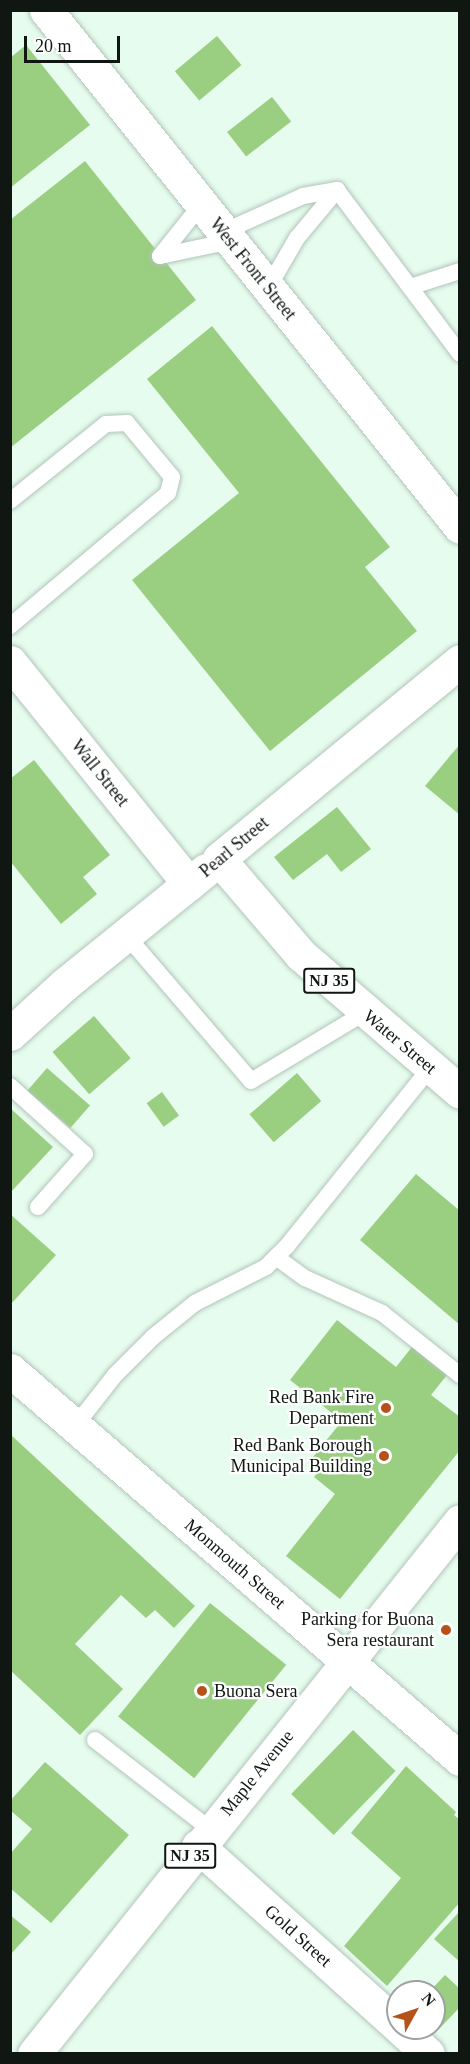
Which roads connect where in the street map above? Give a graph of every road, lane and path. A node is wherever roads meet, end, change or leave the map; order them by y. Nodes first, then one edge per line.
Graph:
1 (46, 10) edge
2 (337, 190) junction
3 (201, 205) junction
4 (227, 236) junction
5 (459, 271) edge
6 (410, 287) junction
7 (268, 288) junction
8 (459, 354) edge
9 (10, 501) edge
10 (459, 527) edge
11 (10, 626) edge
12 (459, 661) edge
13 (10, 662) edge
14 (219, 860) junction
15 (189, 884) junction
16 (126, 935) junction
17 (364, 1013) junction
18 (10, 1034) edge
19 (429, 1068) junction
20 (10, 1086) edge
21 (459, 1092) edge
22 (38, 1207) dead end
23 (276, 1257) junction
24 (10, 1370) edge
25 (459, 1375) edge
26 (75, 1426) junction
27 (459, 1521) edge
28 (348, 1660) junction
29 (95, 1740) dead end
30 (457, 1750) edge
31 (205, 1838) junction
32 (386, 2014) edge
33 (413, 2040) edge
34 (34, 2054) edge
35 (428, 2054) edge

1 - 3 main road, West Front Street
2 - 4 lane
2 - 6 lane
2 - 7 lane
3 - 4 main road, West Front Street
3 - 4 lane
4 - 7 main road, West Front Street
5 - 6 lane
6 - 8 lane
7 - 10 main road, West Front Street
9 - 11 lane
12 - 14 main road, Pearl Street
13 - 15 main road, Wall Street
14 - 15 main road, Pearl Street
14 - 17 main road, Water Street / NJ 35
15 - 16 main road, Pearl Street
16 - 17 lane
16 - 18 main road, Pearl Street
17 - 19 main road, Water Street / NJ 35
19 - 21 main road, Water Street / NJ 35
19 - 23 lane
20 - 22 lane
23 - 25 lane
23 - 26 lane
24 - 26 main road, Monmouth Street
26 - 28 main road, Monmouth Street
27 - 28 main road, Maple Avenue / NJ 35
28 - 30 main road, Monmouth Street
28 - 31 main road, Maple Avenue / NJ 35
29 - 31 lane
31 - 32 main road, Gold Street
31 - 34 main road, Maple Avenue / NJ 35
33 - 35 main road, Gold Street

